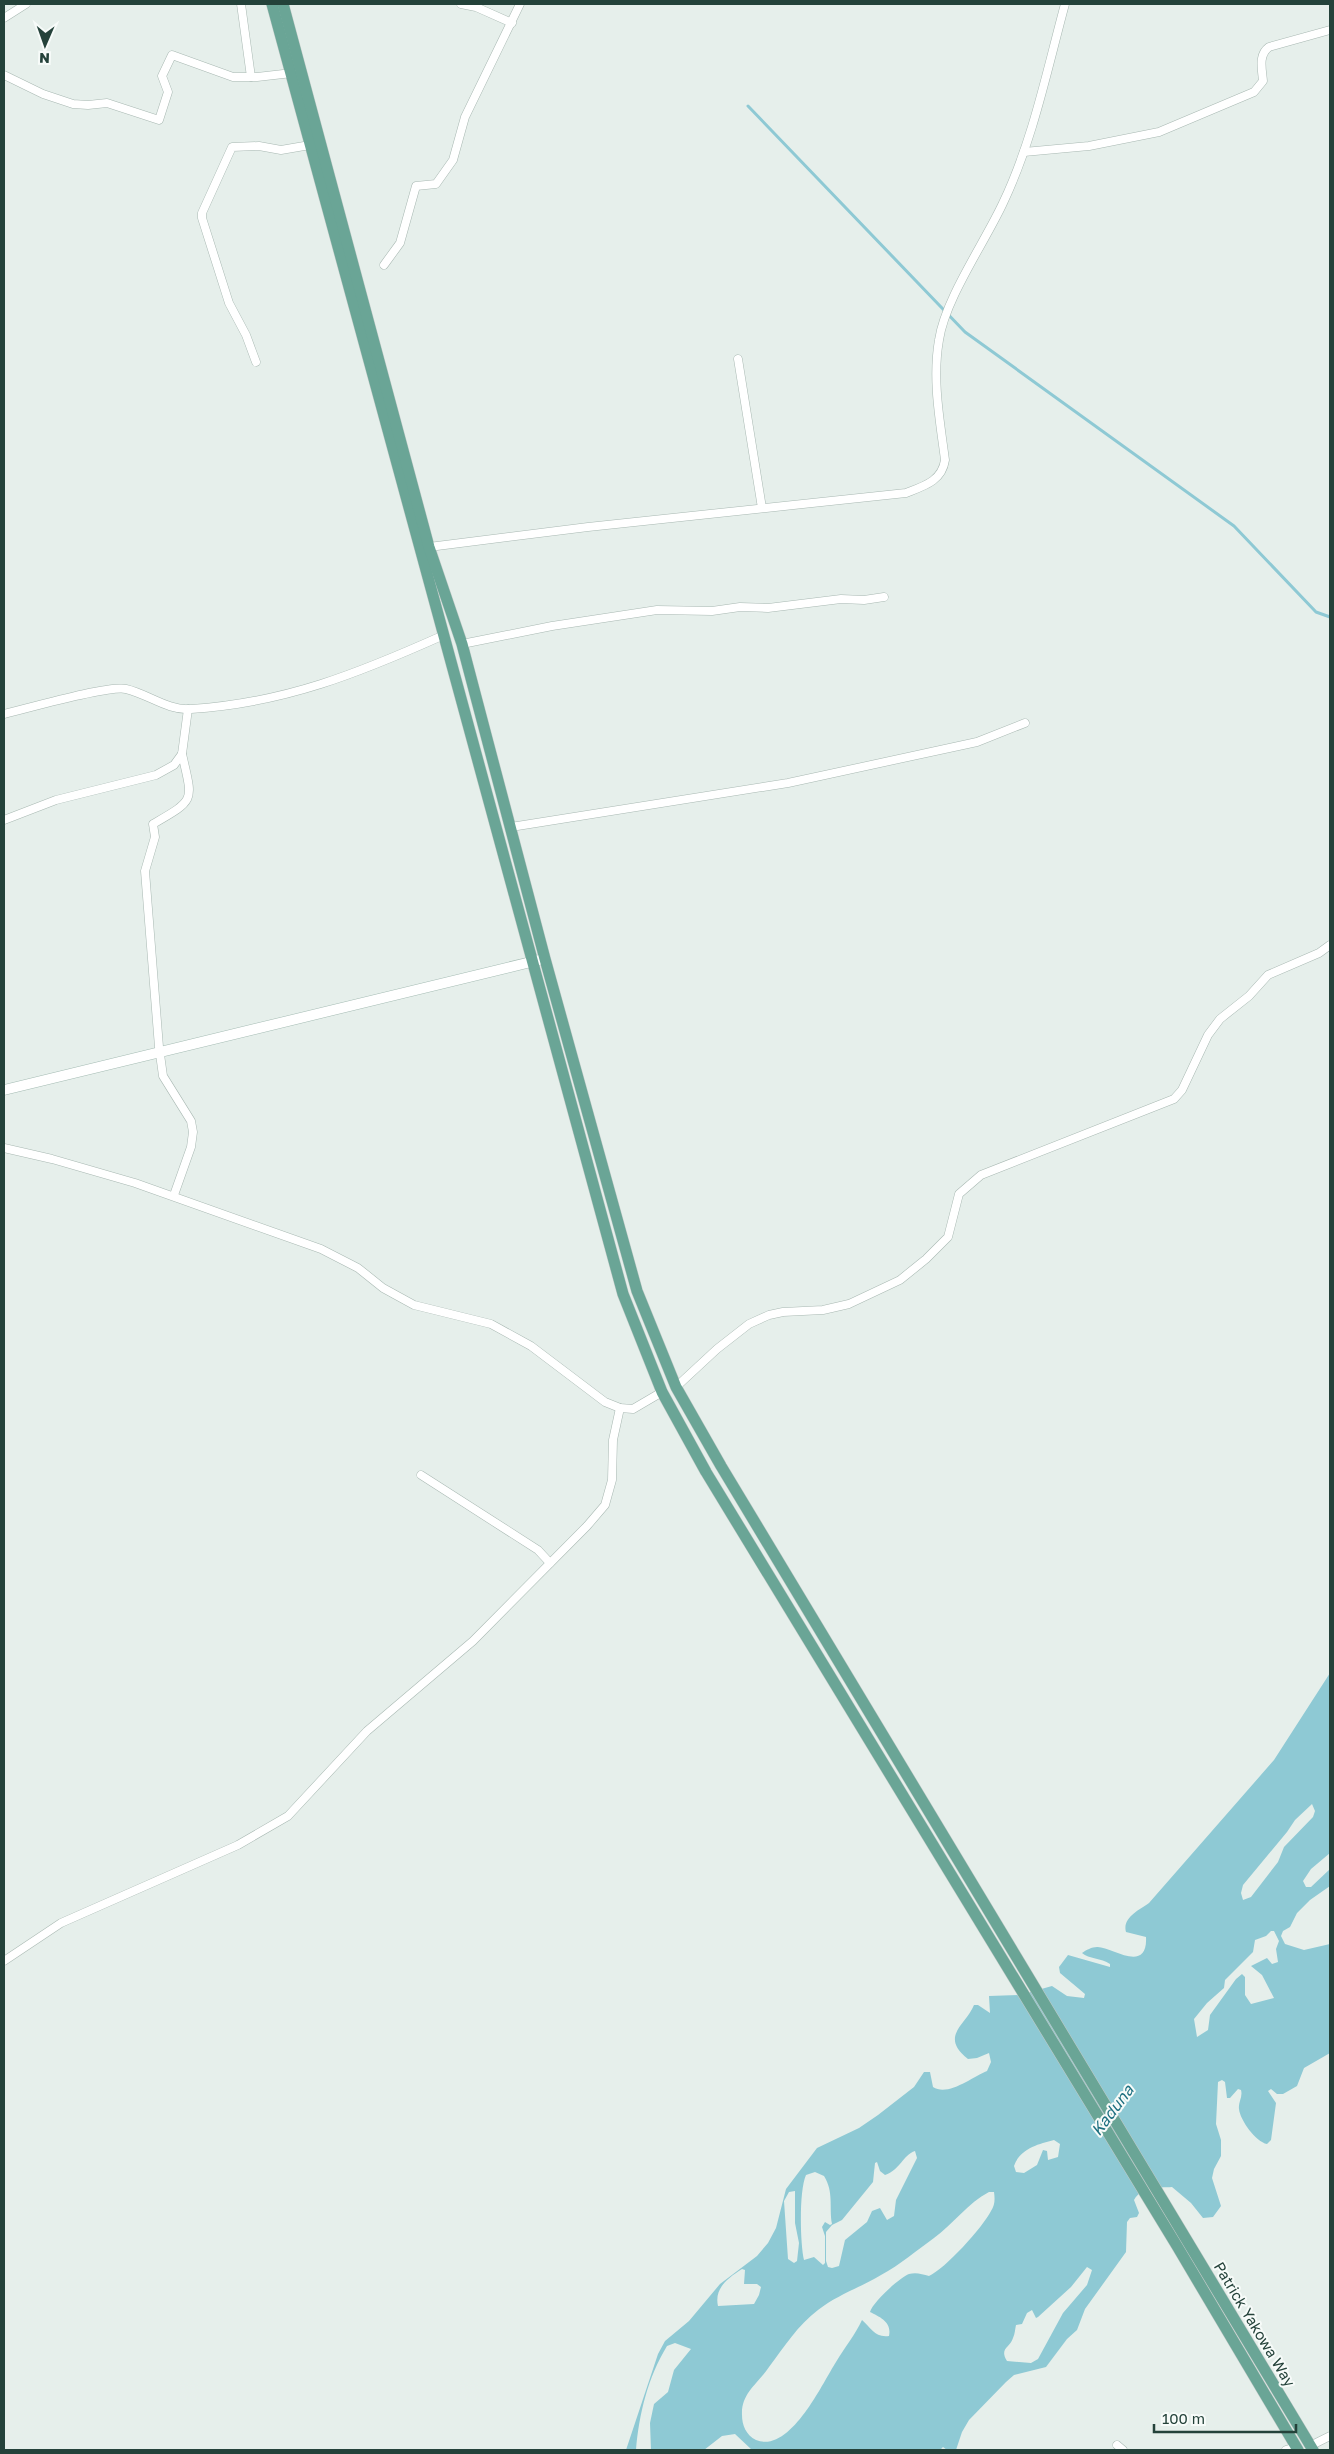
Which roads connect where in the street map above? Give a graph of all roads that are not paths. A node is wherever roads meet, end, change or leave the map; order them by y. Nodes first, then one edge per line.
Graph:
1 (26, 4) edge
2 (241, 4) edge
3 (272, 4) edge
4 (283, 4) edge
5 (461, 4) edge
6 (520, 4) edge
7 (1065, 4) edge
8 (4, 18) edge
9 (512, 23) junction
10 (1330, 30) edge
11 (292, 73) junction
12 (4, 74) edge
13 (251, 77) junction
14 (310, 145) junction
15 (1024, 152) junction
16 (384, 266) dead end
17 (738, 359) dead end
18 (256, 362) dead end
19 (762, 508) junction
20 (429, 547) junction
21 (884, 597) dead end
22 (444, 635) junction
23 (462, 644) junction
24 (188, 709) junction
25 (4, 714) edge
26 (1025, 723) dead end
27 (182, 754) junction
28 (4, 820) edge
29 (511, 827) junction
30 (1330, 945) edge
31 (545, 959) junction
32 (533, 962) junction
33 (160, 1052) junction
34 (4, 1090) edge
35 (4, 1148) edge
36 (174, 1195) junction
37 (676, 1387) junction
38 (662, 1392) junction
39 (620, 1408) junction
40 (421, 1475) dead end
41 (550, 1564) junction
42 (4, 1961) edge
43 (1182, 2243) junction
44 (1330, 2436) edge
45 (1312, 2448) edge
46 (1294, 2449) edge

1 - 8 street
2 - 13 street
3 - 11 main road
4 - 20 main road
5 - 9 street
6 - 9 street
7 - 15 street
9 - 16 street
10 - 15 street
11 - 13 street
11 - 14 main road
12 - 13 street
14 - 18 street
14 - 22 main road
15 - 19 street
17 - 19 street
19 - 20 street
20 - 23 main road
21 - 23 street
22 - 24 street
22 - 32 main road
23 - 29 main road
24 - 25 street
24 - 27 street
26 - 29 street
27 - 28 street
27 - 33 street
29 - 31 main road
30 - 37 street
31 - 32 main road
31 - 37 main road
32 - 33 main road
32 - 38 main road
33 - 34 main road
33 - 36 street
35 - 36 street
36 - 39 street
37 - 43 main road
38 - 39 street
38 - 43 main road
39 - 41 street
40 - 41 street
41 - 42 street
43 - 45 main road, Patrick Yakowa Way
43 - 46 main road, Patrick Yakowa Way
44 - 45 street

